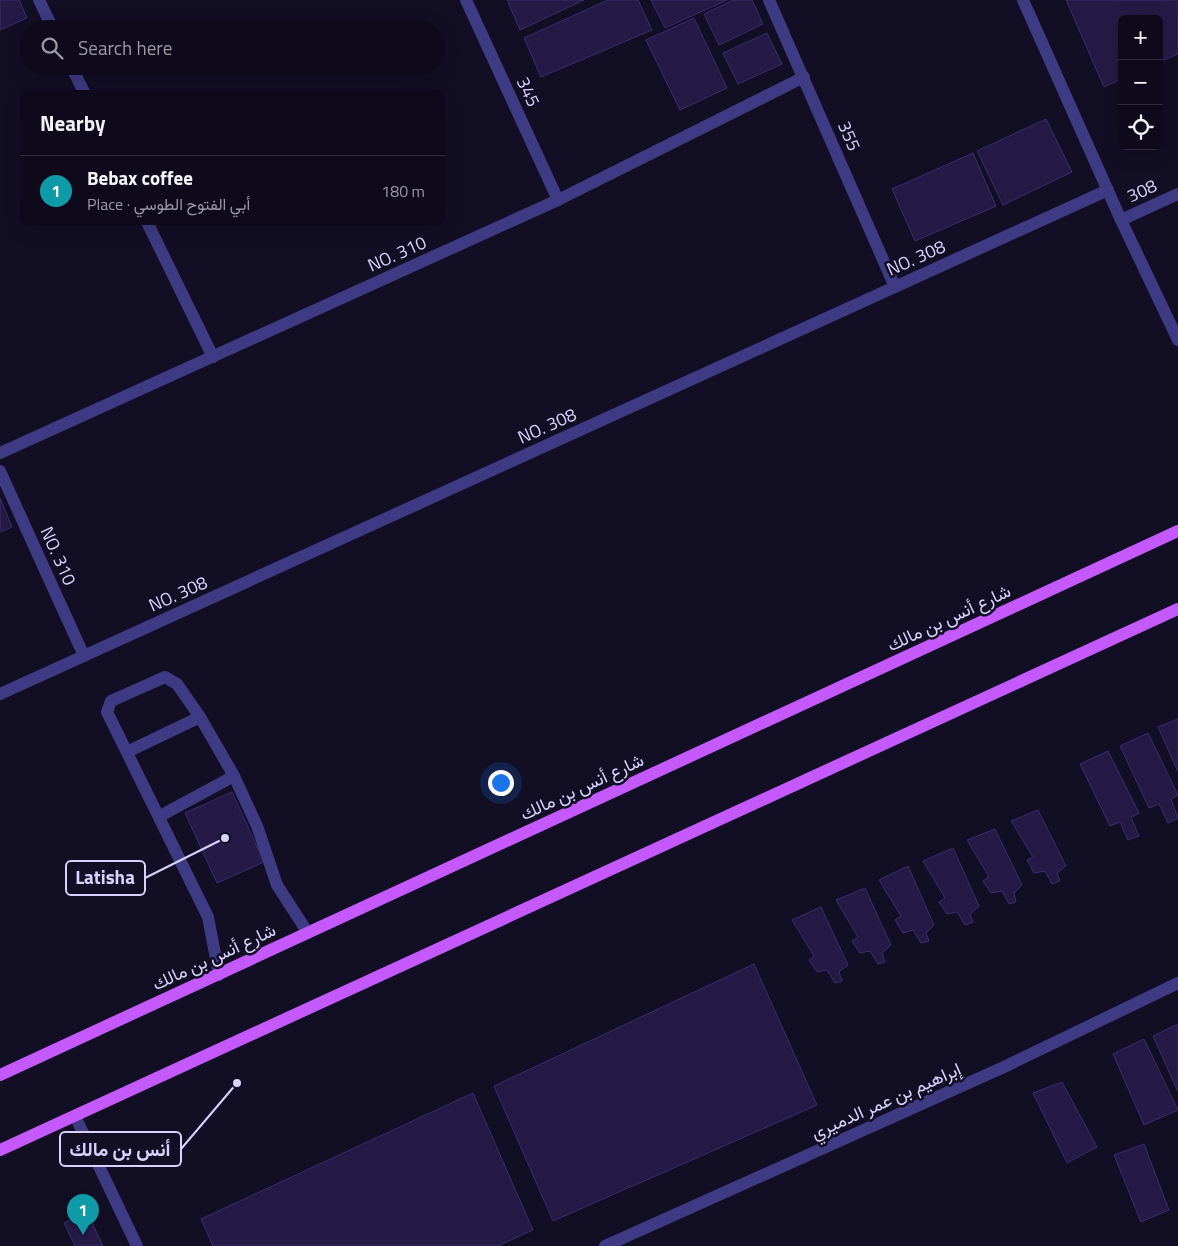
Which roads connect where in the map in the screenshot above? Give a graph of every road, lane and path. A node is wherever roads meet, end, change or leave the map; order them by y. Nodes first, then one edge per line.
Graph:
1 (39, 0) edge
2 (466, 0) edge
3 (769, 0) edge
4 (1023, 0) edge
5 (49, 20) edge
6 (76, 75) edge
7 (804, 78) junction
8 (83, 90) edge
9 (1108, 190) junction
10 (1178, 194) edge
11 (558, 200) junction
12 (1121, 220) junction
13 (148, 225) edge
14 (895, 287) junction
15 (1178, 340) edge
16 (213, 357) junction
17 (0, 453) edge
18 (0, 471) edge
19 (1178, 531) edge
20 (1178, 609) edge
21 (84, 656) junction
22 (0, 694) edge
23 (200, 717) junction
24 (127, 752) junction
25 (234, 776) junction
26 (160, 816) junction
27 (308, 933) junction
28 (219, 975) junction
29 (1178, 983) edge
30 (0, 1075) edge
31 (75, 1116) junction
32 (0, 1150) edge
33 (137, 1246) edge
34 (605, 1246) edge

1 - 5 street
2 - 11 street, 345
3 - 7 street, 355
4 - 9 street
6 - 8 street
7 - 11 street, NO. 310
7 - 14 street, 355
9 - 12 street
9 - 14 street, NO. 308
10 - 12 street, 308
11 - 16 street, NO. 310
12 - 15 street
13 - 16 street
14 - 21 street, NO. 308
16 - 17 street, NO. 310
18 - 21 street, NO. 310
19 - 27 main road, شارع أنس بن مالك
20 - 31 main road
21 - 22 street, NO. 308
23 - 24 street
23 - 24 street
23 - 25 street
24 - 26 street
25 - 26 street
25 - 27 street
26 - 28 street
27 - 28 main road, شارع أنس بن مالك
28 - 30 main road, شارع أنس بن مالك
29 - 34 street, إبراهيم بن عمر الدميري
31 - 32 main road
31 - 33 street

